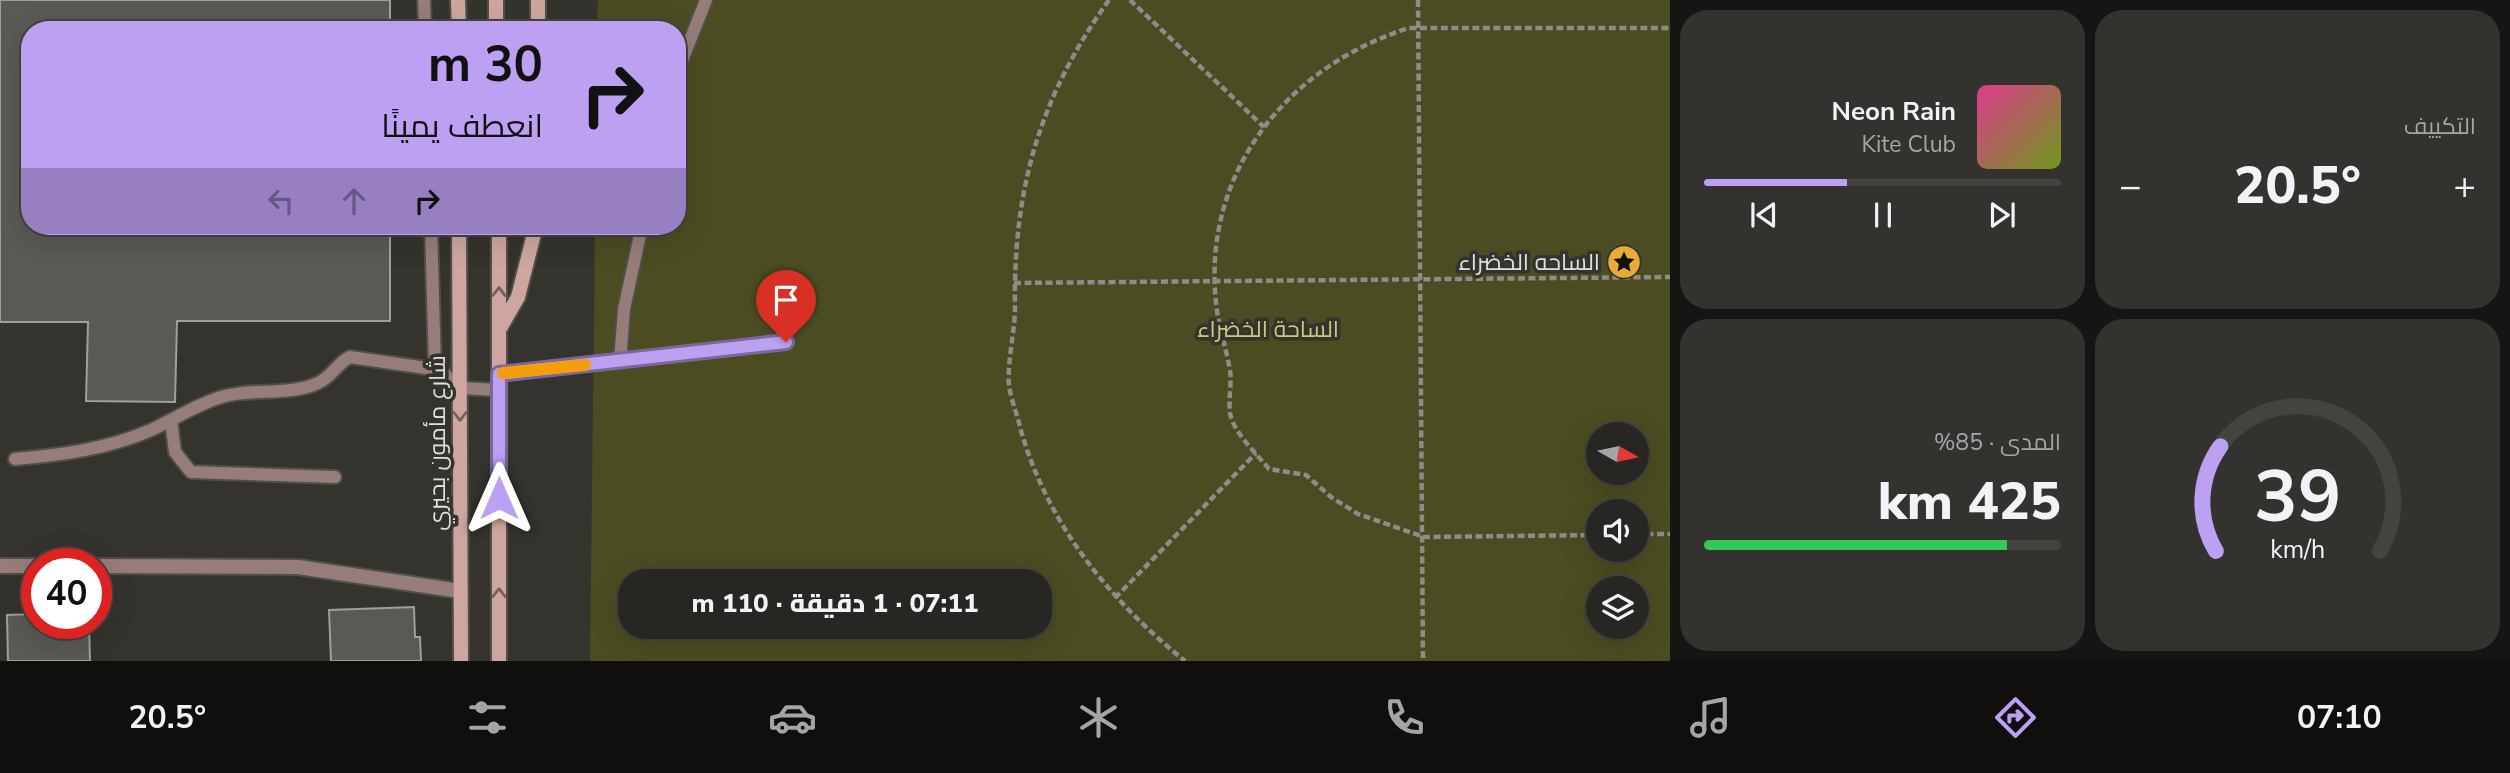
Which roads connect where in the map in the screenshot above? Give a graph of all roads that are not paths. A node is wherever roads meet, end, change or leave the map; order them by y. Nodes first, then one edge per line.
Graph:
1 (424, 0) edge
2 (458, 0) edge
3 (496, 0) edge
4 (538, 0) edge
5 (706, 0) edge
6 (425, 21) edge
7 (458, 21) edge
8 (496, 21) edge
9 (538, 21) edge
10 (686, 50) edge
11 (431, 235) edge
12 (459, 235) edge
13 (499, 235) edge
14 (534, 235) edge
15 (640, 235) edge
16 (498, 331) junction
17 (786, 342) dead end
18 (620, 362) junction
19 (435, 369) junction
20 (499, 374) junction
21 (460, 388) junction
22 (498, 390) junction
23 (171, 420) junction
24 (15, 459) dead end
25 (335, 477) dead end
26 (0, 566) edge
27 (21, 566) edge
28 (112, 566) edge
29 (460, 591) junction
30 (461, 661) edge
31 (499, 661) edge

1 - 6 lane
2 - 7 street
3 - 8 street
4 - 9 street
5 - 10 lane
11 - 19 lane
12 - 21 street, شارع مأمون بحيري
16 -> 13 street
14 - 16 street
15 - 18 lane
16 - 20 street
17 - 18 lane
18 - 20 lane
19 - 21 lane
19 - 23 lane
20 - 22 street
21 - 22 lane
21 -> 29 street, شارع مأمون بحيري
31 -> 22 street
23 - 24 lane
23 - 25 lane
26 - 27 street
28 - 29 street
29 - 30 street, شارع مأمون بحيري

